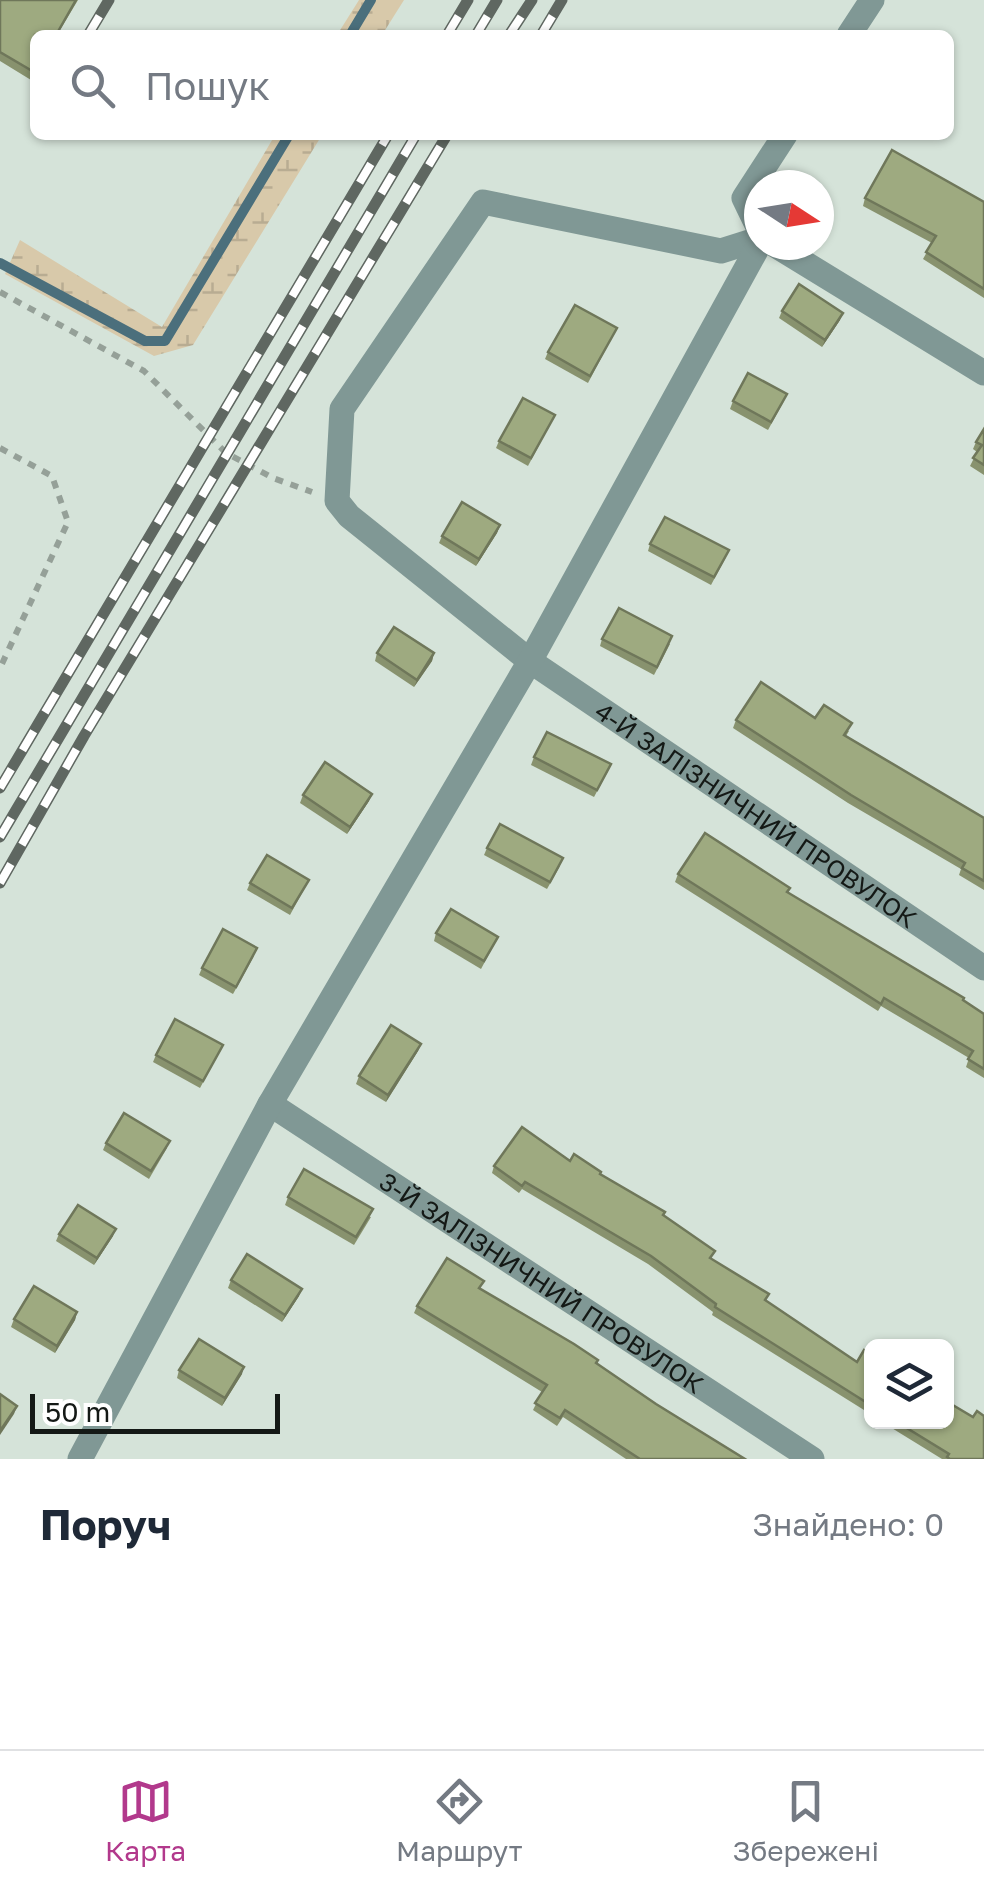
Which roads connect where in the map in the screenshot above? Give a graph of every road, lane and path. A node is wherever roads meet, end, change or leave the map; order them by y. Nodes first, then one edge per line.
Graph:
1 (872, 0) edge
2 (853, 30) edge
3 (782, 140) edge
4 (762, 170) edge
5 (744, 246) edge
6 (749, 260) edge
7 (800, 260) edge
8 (0, 292) edge
9 (984, 372) edge
10 (0, 448) edge
11 (337, 500) junction
12 (530, 660) junction
13 (0, 668) edge
14 (984, 968) edge
15 (270, 1104) junction
16 (80, 1459) edge
17 (812, 1459) edge

1 - 2 street
3 - 4 street
5 - 11 street
6 - 12 street
7 - 9 street
8 - 11 path
10 - 13 path
11 - 12 street, 4-Й ЗАЛІЗНИЧНИЙ ПРОВУЛОК
12 - 14 street, 4-Й ЗАЛІЗНИЧНИЙ ПРОВУЛОК
12 - 15 street
15 - 16 street
15 - 17 street, 3-Й ЗАЛІЗНИЧНИЙ ПРОВУЛОК

